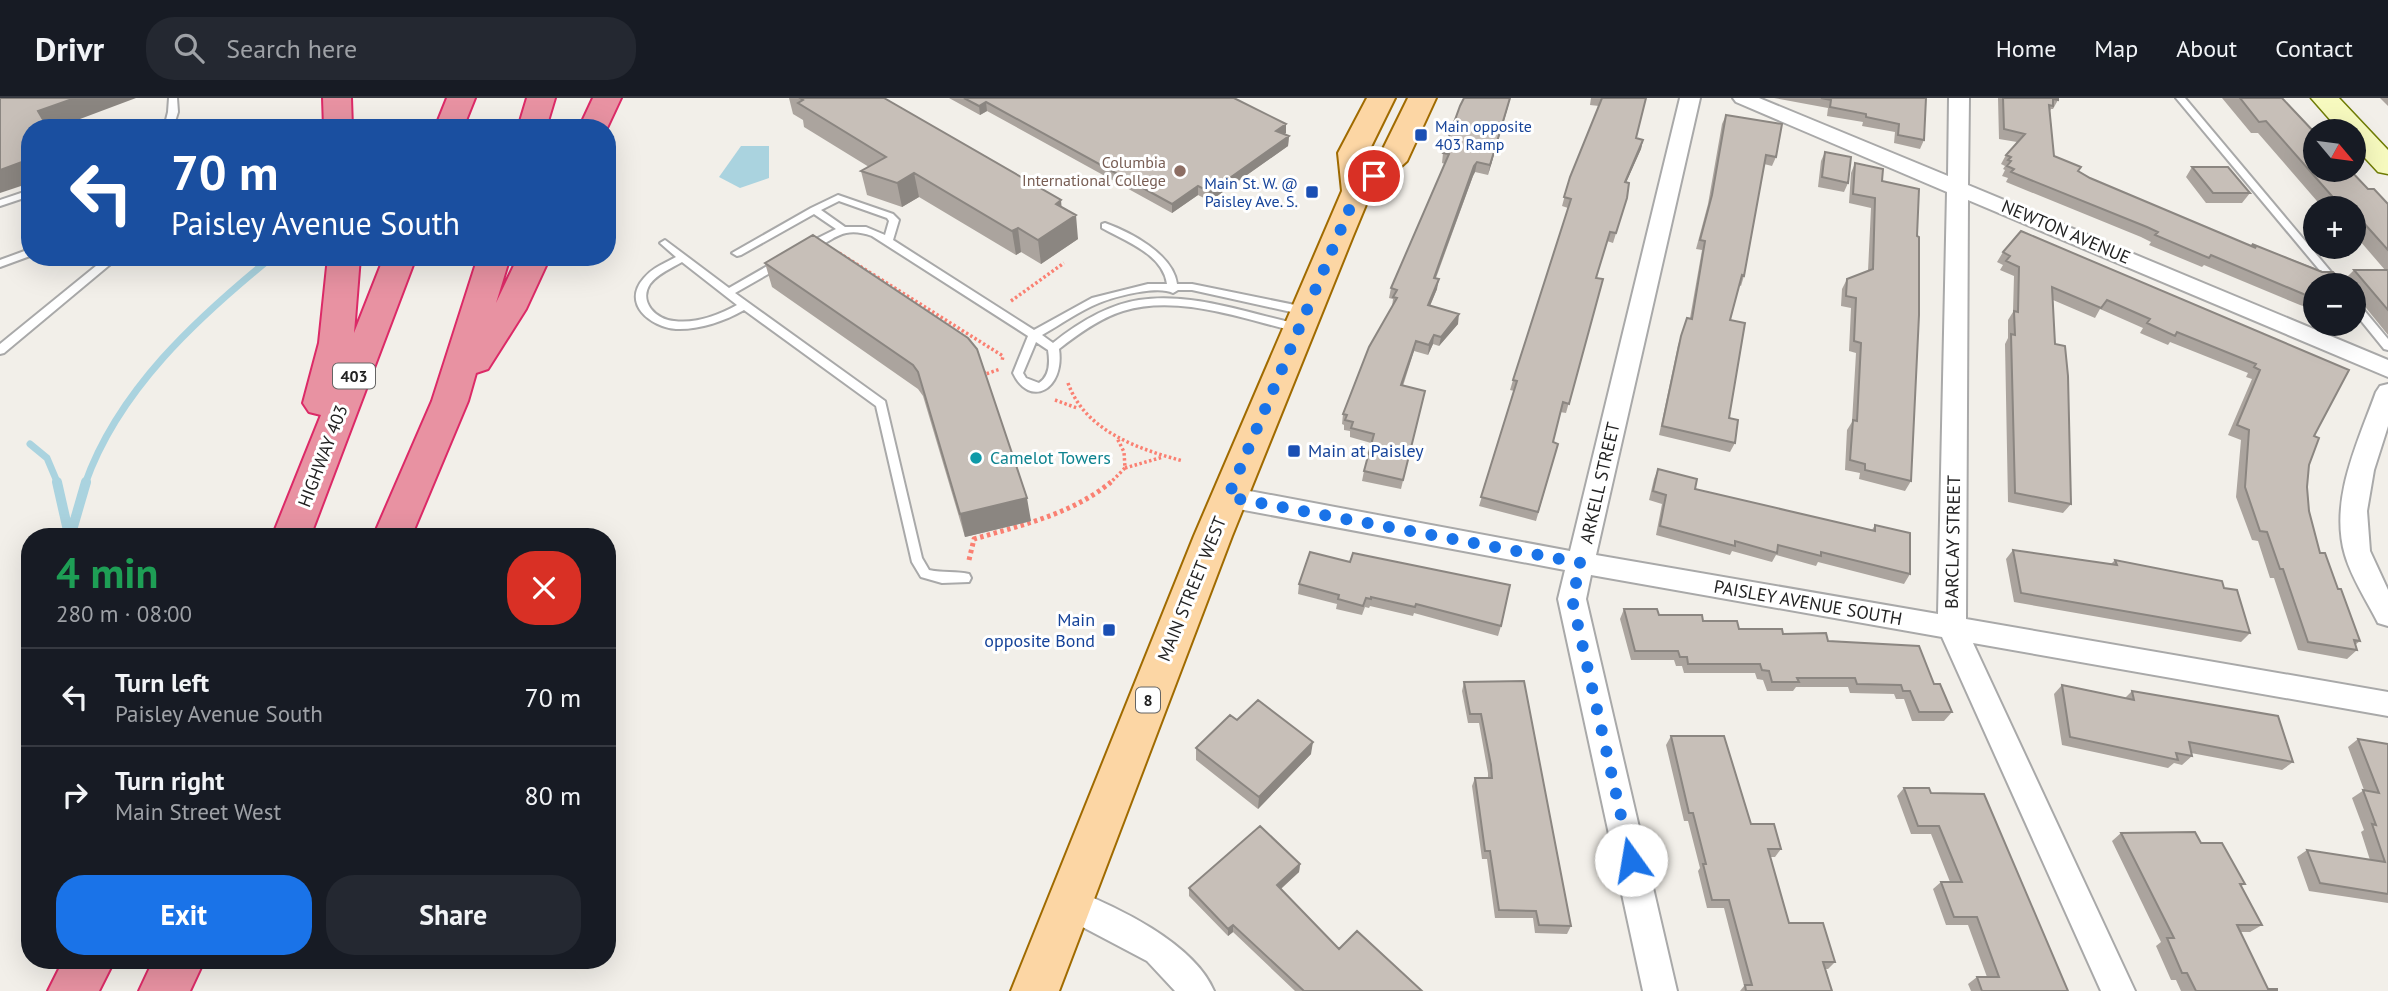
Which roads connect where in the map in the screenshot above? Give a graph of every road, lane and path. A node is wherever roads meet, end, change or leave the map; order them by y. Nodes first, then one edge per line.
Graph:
1 (173, 98) edge
2 (337, 98) edge
3 (461, 98) edge
4 (541, 98) edge
5 (607, 98) edge
6 (1381, 98) edge
7 (1422, 98) edge
8 (1690, 98) edge
9 (1743, 98) edge
10 (1959, 98) edge
11 (2180, 98) edge
12 (2324, 98) edge
13 (170, 119) edge
14 (338, 119) edge
15 (453, 119) edge
16 (535, 119) edge
17 (597, 119) edge
18 (2388, 166) edge
19 (1956, 186) junction
20 (1357, 191) junction
21 (21, 196) edge
22 (0, 204) edge
23 (814, 210) junction
24 (1105, 226) dead end
25 (841, 228) junction
26 (888, 241) junction
27 (665, 243) dead end
28 (830, 251) edge
29 (737, 253) dead end
30 (21, 256) edge
31 (683, 257) junction
32 (1065, 263) dead end
33 (0, 264) edge
34 (103, 266) edge
35 (343, 266) edge
36 (397, 266) edge
37 (491, 266) edge
38 (530, 266) edge
39 (2327, 273) edge
40 (1173, 285) junction
41 (728, 293) junction
42 (1173, 301) junction
43 (745, 305) junction
44 (997, 311) junction
45 (2366, 319) edge
46 (1301, 320) junction
47 (1034, 335) junction
48 (2388, 346) edge
49 (1053, 348) junction
50 (0, 350) edge
51 (979, 366) edge
52 (2388, 369) edge
53 (1067, 381) dead end
54 (2388, 392) edge
55 (1043, 396) dead end
56 (450, 401) junction
57 (1077, 408) junction
58 (1117, 437) junction
59 (1164, 456) junction
60 (1183, 461) dead end
61 (1125, 468) junction
62 (308, 496) junction
63 (1228, 497) junction
64 (295, 528) edge
65 (396, 528) edge
66 (1581, 563) junction
67 (965, 578) joint
68 (2388, 615) edge
69 (1952, 628) junction
70 (2388, 704) edge
71 (1069, 903) junction
72 (85, 969) edge
73 (175, 969) edge
74 (72, 991) edge
75 (163, 991) edge
76 (1035, 991) edge
77 (1198, 991) edge
78 (1660, 991) edge
79 (2118, 991) edge

1 - 13 lane
2 - 14 highway
3 - 15 highway
4 - 16 highway
5 - 17 highway
6 - 20 main road, MAIN STREET WEST / 8
7 - 20 main road, MAIN STREET WEST / 8
8 - 66 street, ARKELL STREET
9 - 19 street, NEWTON AVENUE
10 - 19 street, BARCLAY STREET
11 - 39 lane
12 - 18 street
19 - 52 street, NEWTON AVENUE
19 - 69 street, BARCLAY STREET
20 - 46 main road, MAIN STREET WEST / 8
21 - 22 lane
23 - 25 lane
23 - 26 lane
23 - 29 lane
24 - 40 lane
25 - 26 lane
25 - 41 lane
26 - 44 lane
27 - 31 lane
28 - 51 path
30 - 33 lane
31 - 41 lane
31 - 43 lane
32 - 44 path
34 - 50 lane
35 - 62 highway
36 - 62 highway, HIGHWAY 403 / 403
37 - 56 highway
38 - 56 highway
40 - 42 lane
40 - 46 lane
40 - 47 lane
41 - 43 lane
42 - 46 lane
42 - 49 lane
43 - 67 lane
44 - 47 lane
45 - 48 lane
46 - 63 main road, MAIN STREET WEST / 8
47 - 49 lane
47 - 49 lane
53 - 57 path
54 - 68 street
55 - 57 path
56 - 65 highway
57 - 58 path
58 - 59 path
58 - 61 path
59 - 60 path
59 - 61 path
61 - 67 path
62 - 64 highway, HIGHWAY 403 / 403
63 - 66 street, PAISLEY AVENUE SOUTH
63 - 71 main road, MAIN STREET WEST / 8
66 - 69 street, PAISLEY AVENUE SOUTH
66 - 78 street, ARKELL STREET
69 - 70 street, PAISLEY AVENUE SOUTH
69 - 79 street, BARCLAY STREET
71 - 76 main road, MAIN STREET WEST / 8
71 - 77 street
72 - 74 highway
73 - 75 highway

